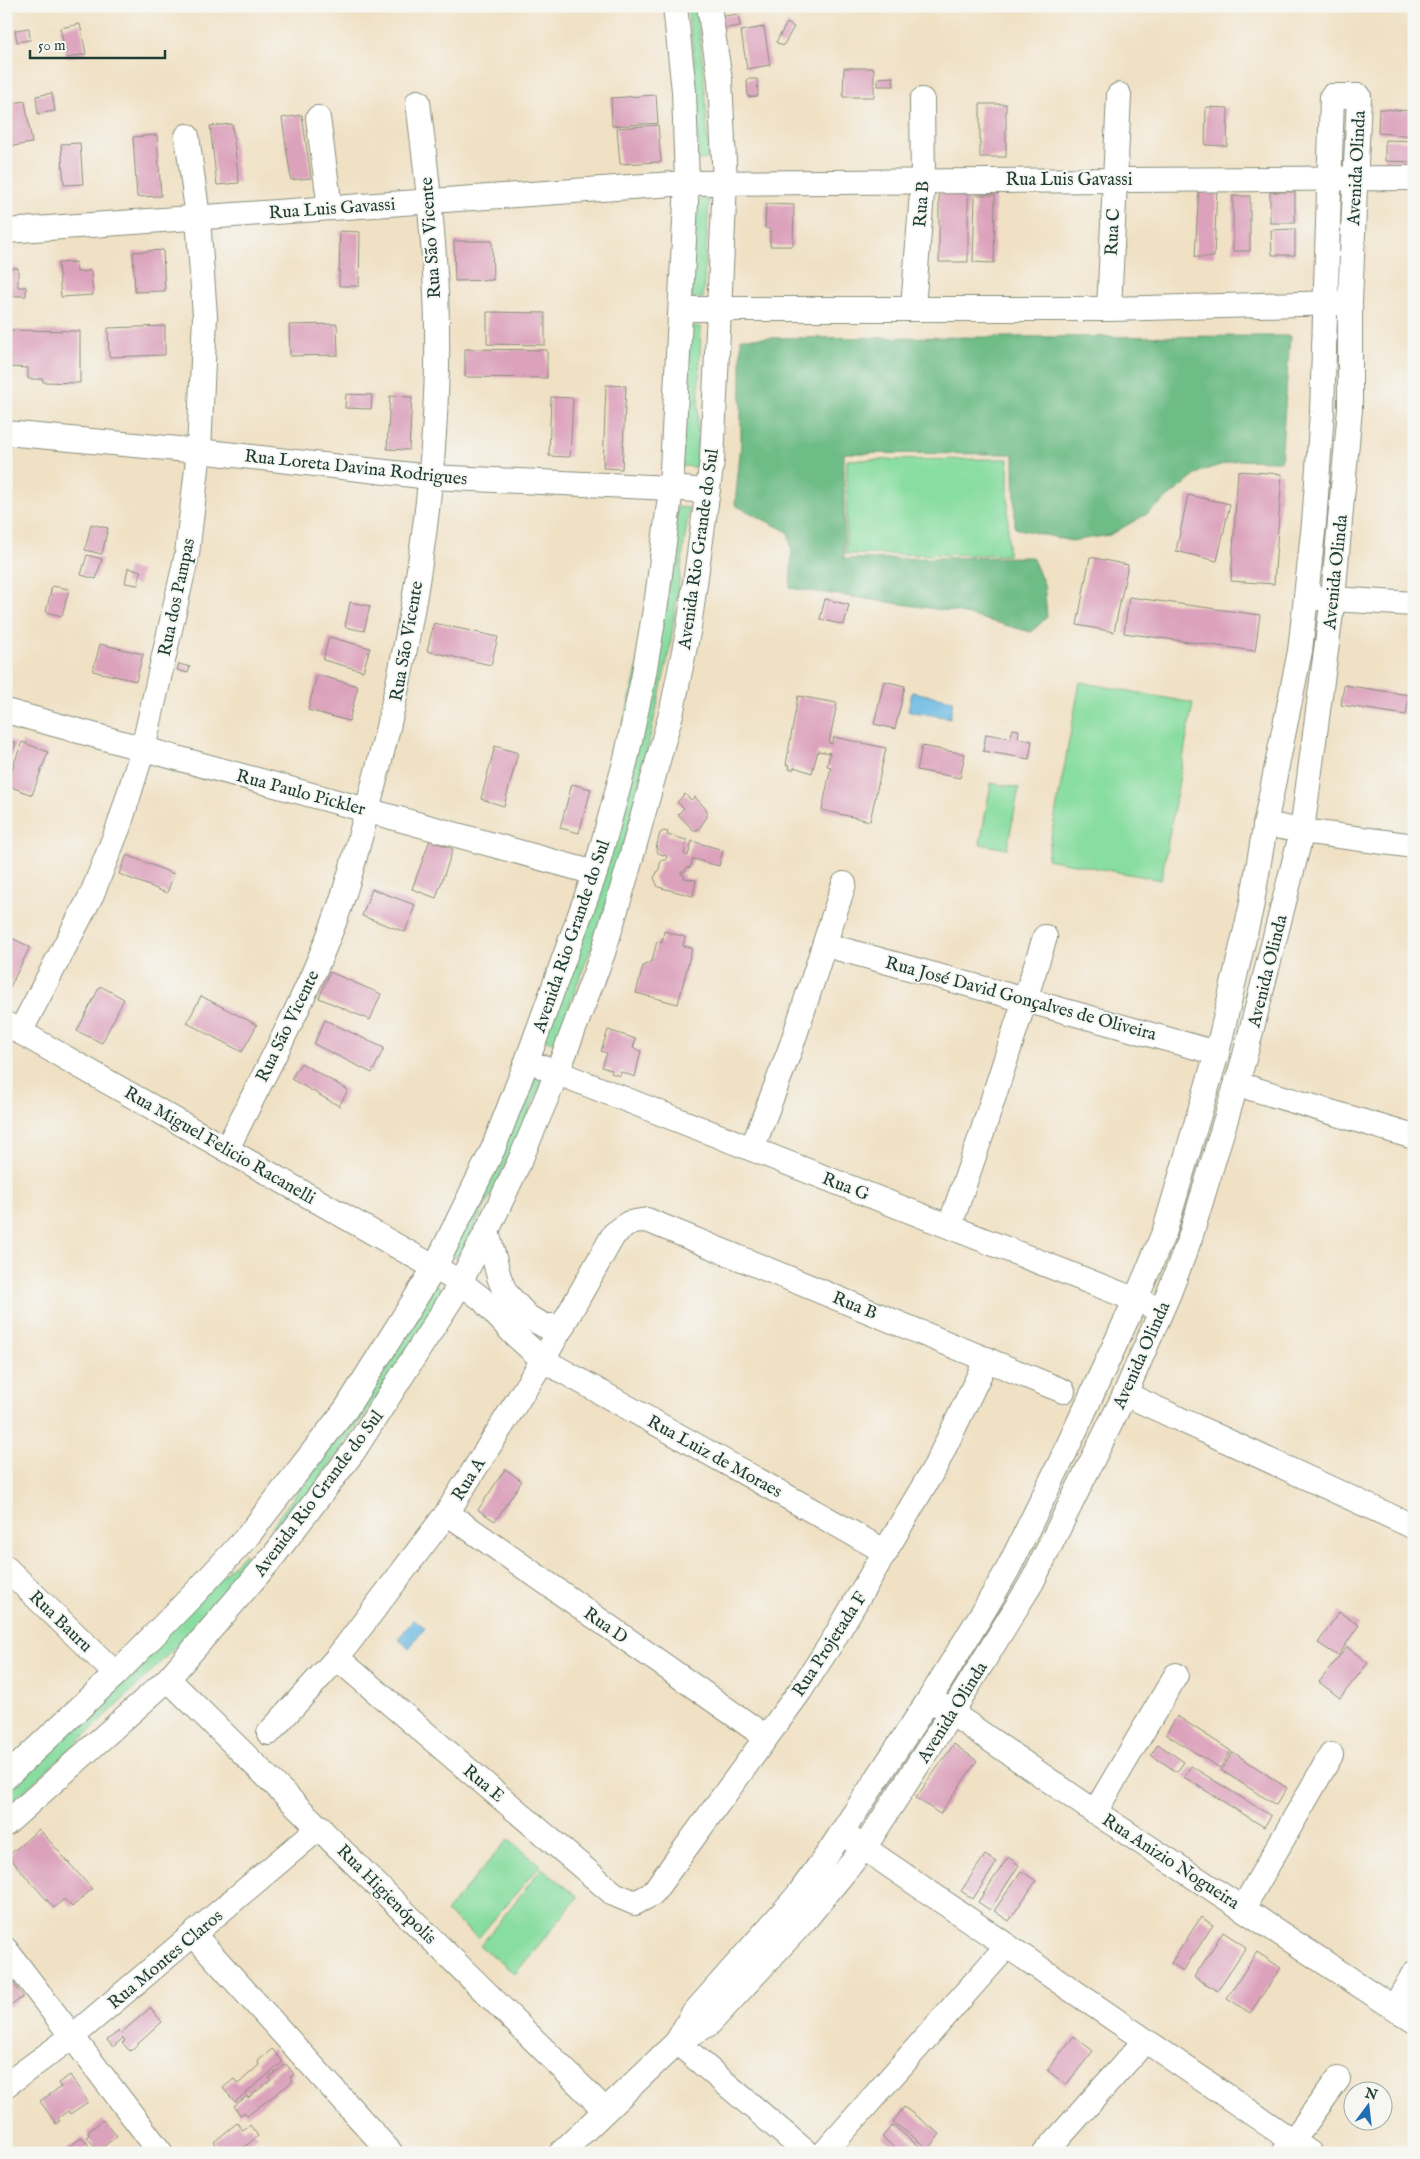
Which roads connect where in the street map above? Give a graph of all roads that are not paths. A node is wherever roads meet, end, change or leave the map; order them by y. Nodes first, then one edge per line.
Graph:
1 (675, 6) edge
2 (709, 6) edge
3 (1119, 95) dead end
4 (922, 100) dead end
5 (418, 102) dead end
6 (318, 118) dead end
7 (187, 136) dead end
8 (1329, 177) junction
9 (1355, 178) junction
10 (1414, 178) edge
11 (1115, 179) junction
12 (923, 180) junction
13 (725, 182) junction
14 (688, 183) junction
15 (430, 200) junction
16 (330, 208) junction
17 (198, 218) junction
18 (6, 231) edge
19 (1350, 302) junction
20 (1324, 303) junction
21 (913, 308) junction
22 (1108, 308) junction
23 (681, 309) junction
24 (720, 310) junction
25 (6, 433) edge
26 (198, 451) junction
27 (430, 477) junction
28 (671, 488) junction
29 (707, 491) junction
30 (1305, 598) junction
31 (1334, 598) junction
32 (1414, 604) edge
33 (6, 712) edge
34 (142, 749) junction
35 (367, 809) junction
36 (1266, 824) junction
37 (1302, 831) junction
38 (1414, 846) edge
39 (595, 873) junction
40 (844, 884) dead end
41 (1045, 936) dead end
42 (826, 945) junction
43 (1239, 954) junction
44 (1269, 959) junction
45 (1026, 1001) junction
46 (13, 1028) edge
47 (1217, 1053) junction
48 (528, 1061) junction
49 (557, 1073) junction
50 (1237, 1084) junction
51 (1414, 1137) edge
52 (227, 1148) junction
53 (752, 1149) junction
54 (647, 1220) joint
55 (950, 1225) junction
56 (487, 1231) junction
57 (435, 1267) junction
58 (499, 1277) junction
59 (460, 1282) junction
60 (482, 1299) junction
61 (1136, 1299) junction
62 (1161, 1310) junction
63 (563, 1326) junction
64 (987, 1359) junction
65 (543, 1360) junction
66 (1063, 1391) dead end
67 (1125, 1394) junction
68 (1061, 1461) junction
69 (1086, 1471) junction
70 (446, 1513) junction
71 (1414, 1527) edge
72 (247, 1537) junction
73 (886, 1552) junction
74 (272, 1558) junction
75 (6, 1568) edge
76 (337, 1658) junction
77 (116, 1674) junction
78 (1176, 1675) dead end
79 (168, 1679) junction
80 (930, 1698) junction
81 (952, 1712) junction
82 (269, 1733) dead end
83 (766, 1737) junction
84 (1330, 1755) dead end
85 (6, 1777) edge
86 (1095, 1812) junction
87 (6, 1824) edge
88 (320, 1827) junction
89 (843, 1833) junction
90 (864, 1848) junction
91 (635, 1903) joint
92 (1243, 1908) junction
93 (194, 1935) junction
94 (1007, 1946) junction
95 (6, 1950) edge
96 (1414, 1973) edge
97 (1394, 2008) junction
98 (1414, 2021) edge
99 (73, 2036) junction
100 (1146, 2041) junction
101 (678, 2042) junction
102 (1338, 2079) dead end
103 (6, 2085) edge
104 (605, 2110) junction
105 (1296, 2149) edge
106 (162, 2153) edge
107 (391, 2153) edge
108 (561, 2153) edge
109 (807, 2153) edge
110 (824, 2153) edge
111 (1045, 2153) edge

1 - 14 street, Avenida Rio Grande do Sul
2 - 13 street, Avenida Rio Grande do Sul
3 - 11 street, Rua C
4 - 12 street, Rua B
5 - 15 street, Rua São Vicente
6 - 16 street
7 - 17 street, Rua dos Pampas
8 - 9 street, Rua Luis Gavassi
8 - 9 street, Avenida Olinda
8 - 11 street, Rua Luis Gavassi
8 - 20 street, Avenida Olinda
9 - 10 street, Rua Luis Gavassi
9 - 19 street, Avenida Olinda
11 - 12 street, Rua Luis Gavassi
11 - 22 street, Rua C
12 - 13 street, Rua Luis Gavassi
12 - 21 street, Rua B
13 - 14 street, Rua Luis Gavassi
13 - 24 street, Avenida Rio Grande do Sul
14 - 15 street, Rua Luis Gavassi
14 - 23 street, Avenida Rio Grande do Sul
15 - 16 street, Rua Luis Gavassi
15 - 27 street, Rua São Vicente
16 - 17 street, Rua Luis Gavassi
17 - 18 street, Rua Luis Gavassi
17 - 26 street, Rua dos Pampas
19 - 20 street
19 - 31 street, Avenida Olinda
20 - 22 street
20 - 30 street, Avenida Olinda
21 - 22 street
21 - 24 street
23 - 24 street
23 - 28 street, Avenida Rio Grande do Sul
24 - 29 street, Avenida Rio Grande do Sul
25 - 26 street, Rua Loreta Davina Rodrigues
26 - 27 street, Rua Loreta Davina Rodrigues
26 - 34 street, Rua dos Pampas
27 - 28 street, Rua Loreta Davina Rodrigues
27 - 35 street, Rua São Vicente
28 - 29 street, Rua Loreta Davina Rodrigues
28 - 39 street, Avenida Rio Grande do Sul
29 - 49 street, Avenida Rio Grande do Sul
30 - 31 street
30 - 36 street, Avenida Olinda
31 - 32 street
31 - 37 street, Avenida Olinda
33 - 34 street, Rua Paulo Pickler
34 - 35 street, Rua Paulo Pickler
34 - 46 street, Rua dos Pampas
35 - 39 street, Rua Paulo Pickler
35 - 52 street, Rua São Vicente
36 - 37 street
36 - 43 street, Avenida Olinda
37 - 38 street
37 - 44 street, Avenida Olinda
39 - 48 street, Avenida Rio Grande do Sul
40 - 42 street
41 - 45 street
42 - 45 street, Rua José David Gonçalves de Oliveira
42 - 53 street
43 - 44 street
43 - 47 street, Avenida Olinda
44 - 50 street, Avenida Olinda
45 - 47 street, Rua José David Gonçalves de Oliveira
45 - 55 street
46 - 52 street, Rua Miguel Felicio Racanelli
47 - 61 street, Avenida Olinda
48 - 49 street
48 - 57 street, Avenida Rio Grande do Sul
49 - 53 street, Rua G
49 - 56 street, Avenida Rio Grande do Sul
50 - 51 street
50 - 62 street, Avenida Olinda
52 - 57 street, Rua Miguel Felicio Racanelli
53 - 55 street, Rua G
54 - 63 street, Rua A
54 - 64 street, Rua B
55 - 61 street, Rua G
56 - 58 street
56 - 59 street, Avenida Rio Grande do Sul
57 - 59 street, Rua Miguel Felicio Racanelli
57 - 72 street, Avenida Rio Grande do Sul
58 - 60 street
58 - 63 street
59 - 60 street, Rua Miguel Felicio Racanelli
59 - 74 street, Avenida Rio Grande do Sul
60 - 65 street, Rua Luiz de Moraes
61 - 62 street, Rua G
61 - 68 street, Avenida Olinda
62 - 67 street, Avenida Olinda
63 - 65 street, Rua A
64 - 66 street, Rua B
64 - 73 street, Rua Projetada F
65 - 70 street, Rua A
65 - 73 street, Rua Luiz de Moraes
67 - 69 street, Avenida Olinda
67 - 71 street
68 - 69 street
68 - 80 street, Avenida Olinda
69 - 81 street, Avenida Olinda
70 - 76 street, Rua A
70 - 83 street, Rua D
72 - 74 street
72 - 77 street, Avenida Rio Grande do Sul
73 - 83 street, Rua Projetada F
74 - 79 street, Avenida Rio Grande do Sul
75 - 77 street, Rua Bauru
76 - 82 street, Rua A
76 - 91 street, Rua E
77 - 85 street, Avenida Rio Grande do Sul
78 - 86 street
79 - 87 street, Avenida Rio Grande do Sul
79 - 88 street, Rua Higienópolis
80 - 81 street, Rua Anizio Nogueira
80 - 89 street, Avenida Olinda
81 - 86 street, Rua Anizio Nogueira
81 - 90 street, Avenida Olinda
83 - 91 street, Rua Projetada F
84 - 92 street
86 - 92 street, Rua Anizio Nogueira
88 - 93 street, Rua Montes Claros
88 - 104 street, Rua Higienópolis
89 - 90 street
89 - 101 street, Avenida Olinda
90 - 94 street
90 - 101 street, Avenida Olinda
92 - 97 street, Rua Anizio Nogueira
93 - 99 street, Rua Montes Claros
93 - 107 street
94 - 100 street
94 - 110 street
95 - 99 street
96 - 97 street
97 - 98 street, Rua Anizio Nogueira
99 - 103 street, Rua Montes Claros
99 - 106 street
100 - 105 street
100 - 111 street
101 - 104 street, Avenida Olinda
101 - 109 street
102 - 105 street
104 - 108 street, Avenida Olinda

